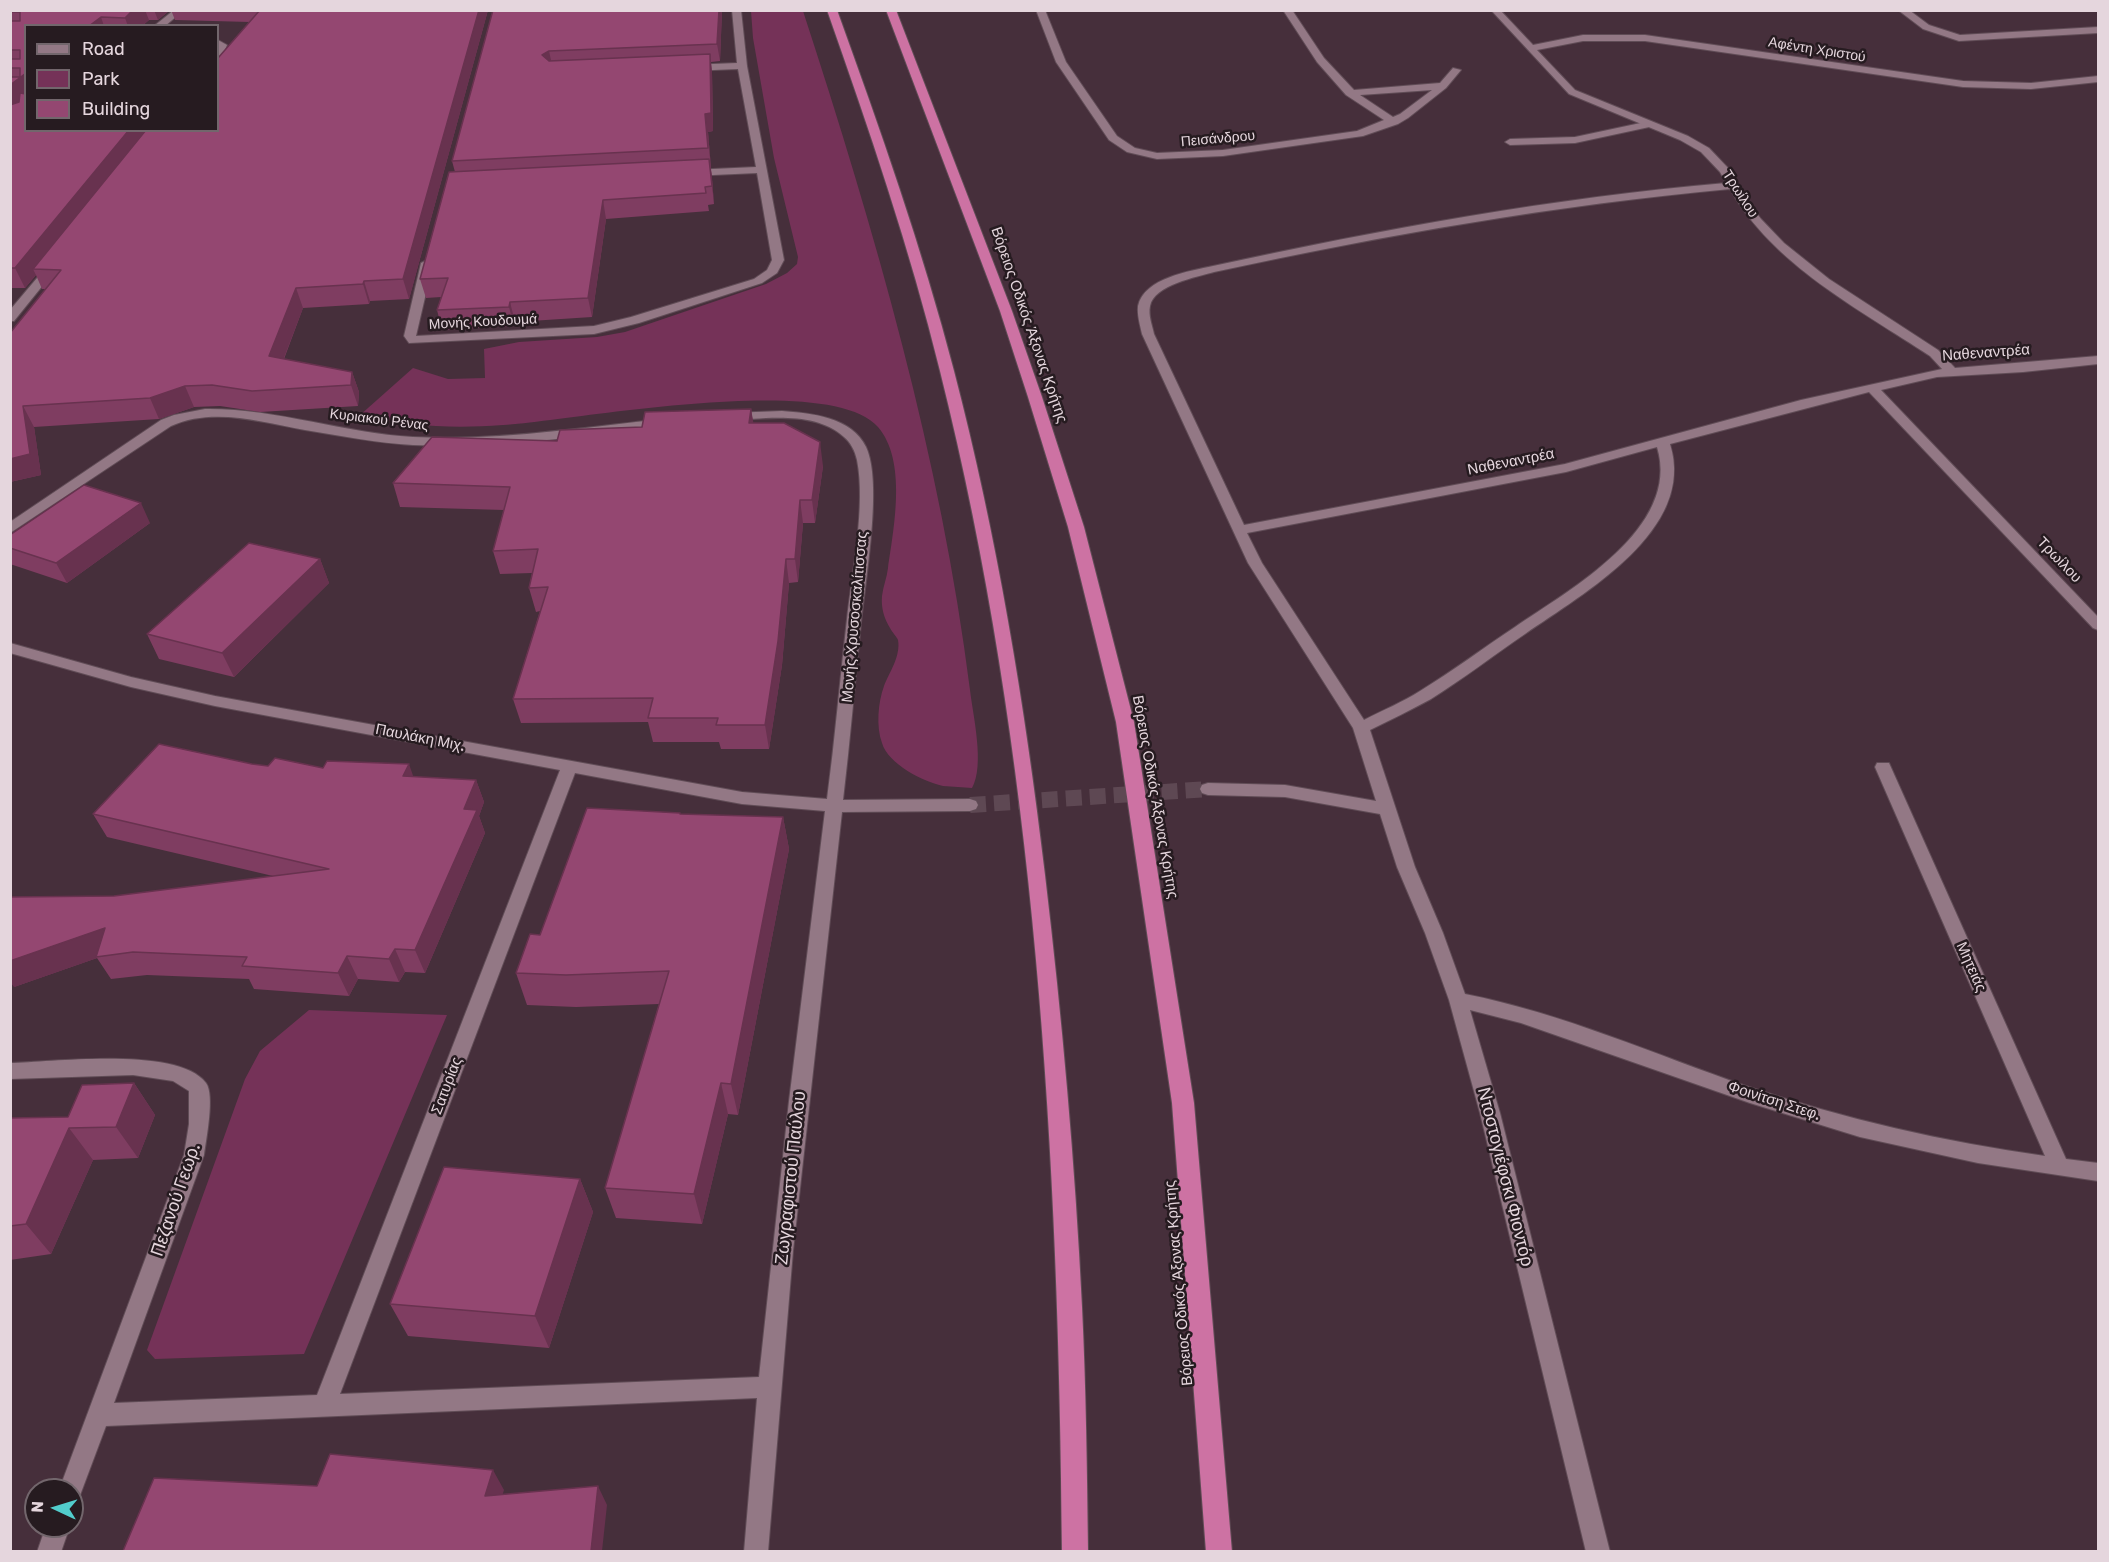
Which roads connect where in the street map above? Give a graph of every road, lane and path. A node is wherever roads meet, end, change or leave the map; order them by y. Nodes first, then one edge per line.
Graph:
1 (180, 10) edge
2 (736, 10) edge
3 (832, 10) edge
4 (891, 10) edge
5 (1040, 10) edge
6 (1287, 10) edge
7 (1495, 10) edge
8 (1902, 10) edge
9 (161, 24) edge
10 (2098, 30) edge
11 (1532, 48) junction
12 (742, 66) junction
13 (683, 69) edge
14 (1456, 70) dead end
15 (2098, 79) edge
16 (1443, 86) junction
17 (1349, 93) junction
18 (1394, 122) junction
19 (1650, 124) junction
20 (1510, 142) dead end
21 (762, 170) junction
22 (680, 173) edge
23 (1732, 186) junction
24 (431, 249) edge
25 (57, 261) edge
26 (10, 318) edge
27 (2098, 360) edge
28 (1952, 371) junction
29 (1871, 387) junction
30 (720, 418) edge
31 (675, 422) edge
32 (1662, 441) junction
33 (10, 529) edge
34 (1239, 530) junction
35 (2098, 625) edge
36 (10, 648) edge
37 (1361, 728) junction
38 (570, 766) junction
39 (1883, 767) dead end
40 (1208, 789) tunnel mouth
41 (970, 805) tunnel mouth
42 (835, 806) junction
43 (1386, 810) junction
44 (1458, 1000) junction
45 (10, 1071) edge
46 (2060, 1168) junction
47 (2098, 1172) edge
48 (768, 1387) junction
49 (324, 1406) junction
50 (99, 1415) junction
51 (75, 1478) edge
52 (756, 1551) edge
53 (1075, 1551) edge
54 (1219, 1551) edge
55 (1598, 1551) edge

1 - 9 street
2 - 12 street
3 - 53 highway
4 - 54 highway, Βόρειος Οδικός Άξονας Κρήτης
5 - 18 street, Πεισάνδρου
6 - 17 street
7 - 11 street, Τρωίλου
8 - 10 street
11 - 15 street, Αφέντη Χριστού
11 - 19 street, Τρωίλου
12 - 13 street
12 - 21 street
14 - 16 street, Πεισάνδρου
16 - 17 street
16 - 18 street, Πεισάνδρου
17 - 18 street
19 - 20 street
19 - 23 street, Τρωίλου
21 - 22 street
21 - 24 street, Μονής Κουδουμά
23 - 28 street, Τρωίλου
23 - 34 street
25 - 26 street
27 - 28 street, Ναθεναντρέα
28 - 29 street, Ναθεναντρέα
29 - 32 street, Ναθεναντρέα
29 - 35 street, Τρωίλου
30 - 42 street, Μονής Χρυσοσκαλίτισσας
31 - 33 street, Κυριακού Ρένας
32 - 34 street, Ναθεναντρέα
32 - 37 street
34 - 37 street
36 - 38 street, Παυλάκη Μιχ.
37 - 43 street
38 - 42 street, Παυλάκη Μιχ.
38 - 49 street, Σατυρίας
39 - 46 street, Μητειάς
40 - 43 street
41 - 42 street, Παυλάκη Μιχ.
42 - 48 street, Ζωγραφιστού Παύλου
43 - 44 street, Ντοστογιέφσκι Φιοντόρ
44 - 46 street, Φοινίτση Στεφ.
44 - 55 street, Ντοστογιέφσκι Φιοντόρ
45 - 50 street, Πεζανού Γεωρ.
46 - 47 street, Φοινίτση Στεφ.
48 - 49 street
48 - 52 street, Ζωγραφιστού Παύλου
49 - 50 street
50 - 51 street, Πεζανού Γεωρ.

